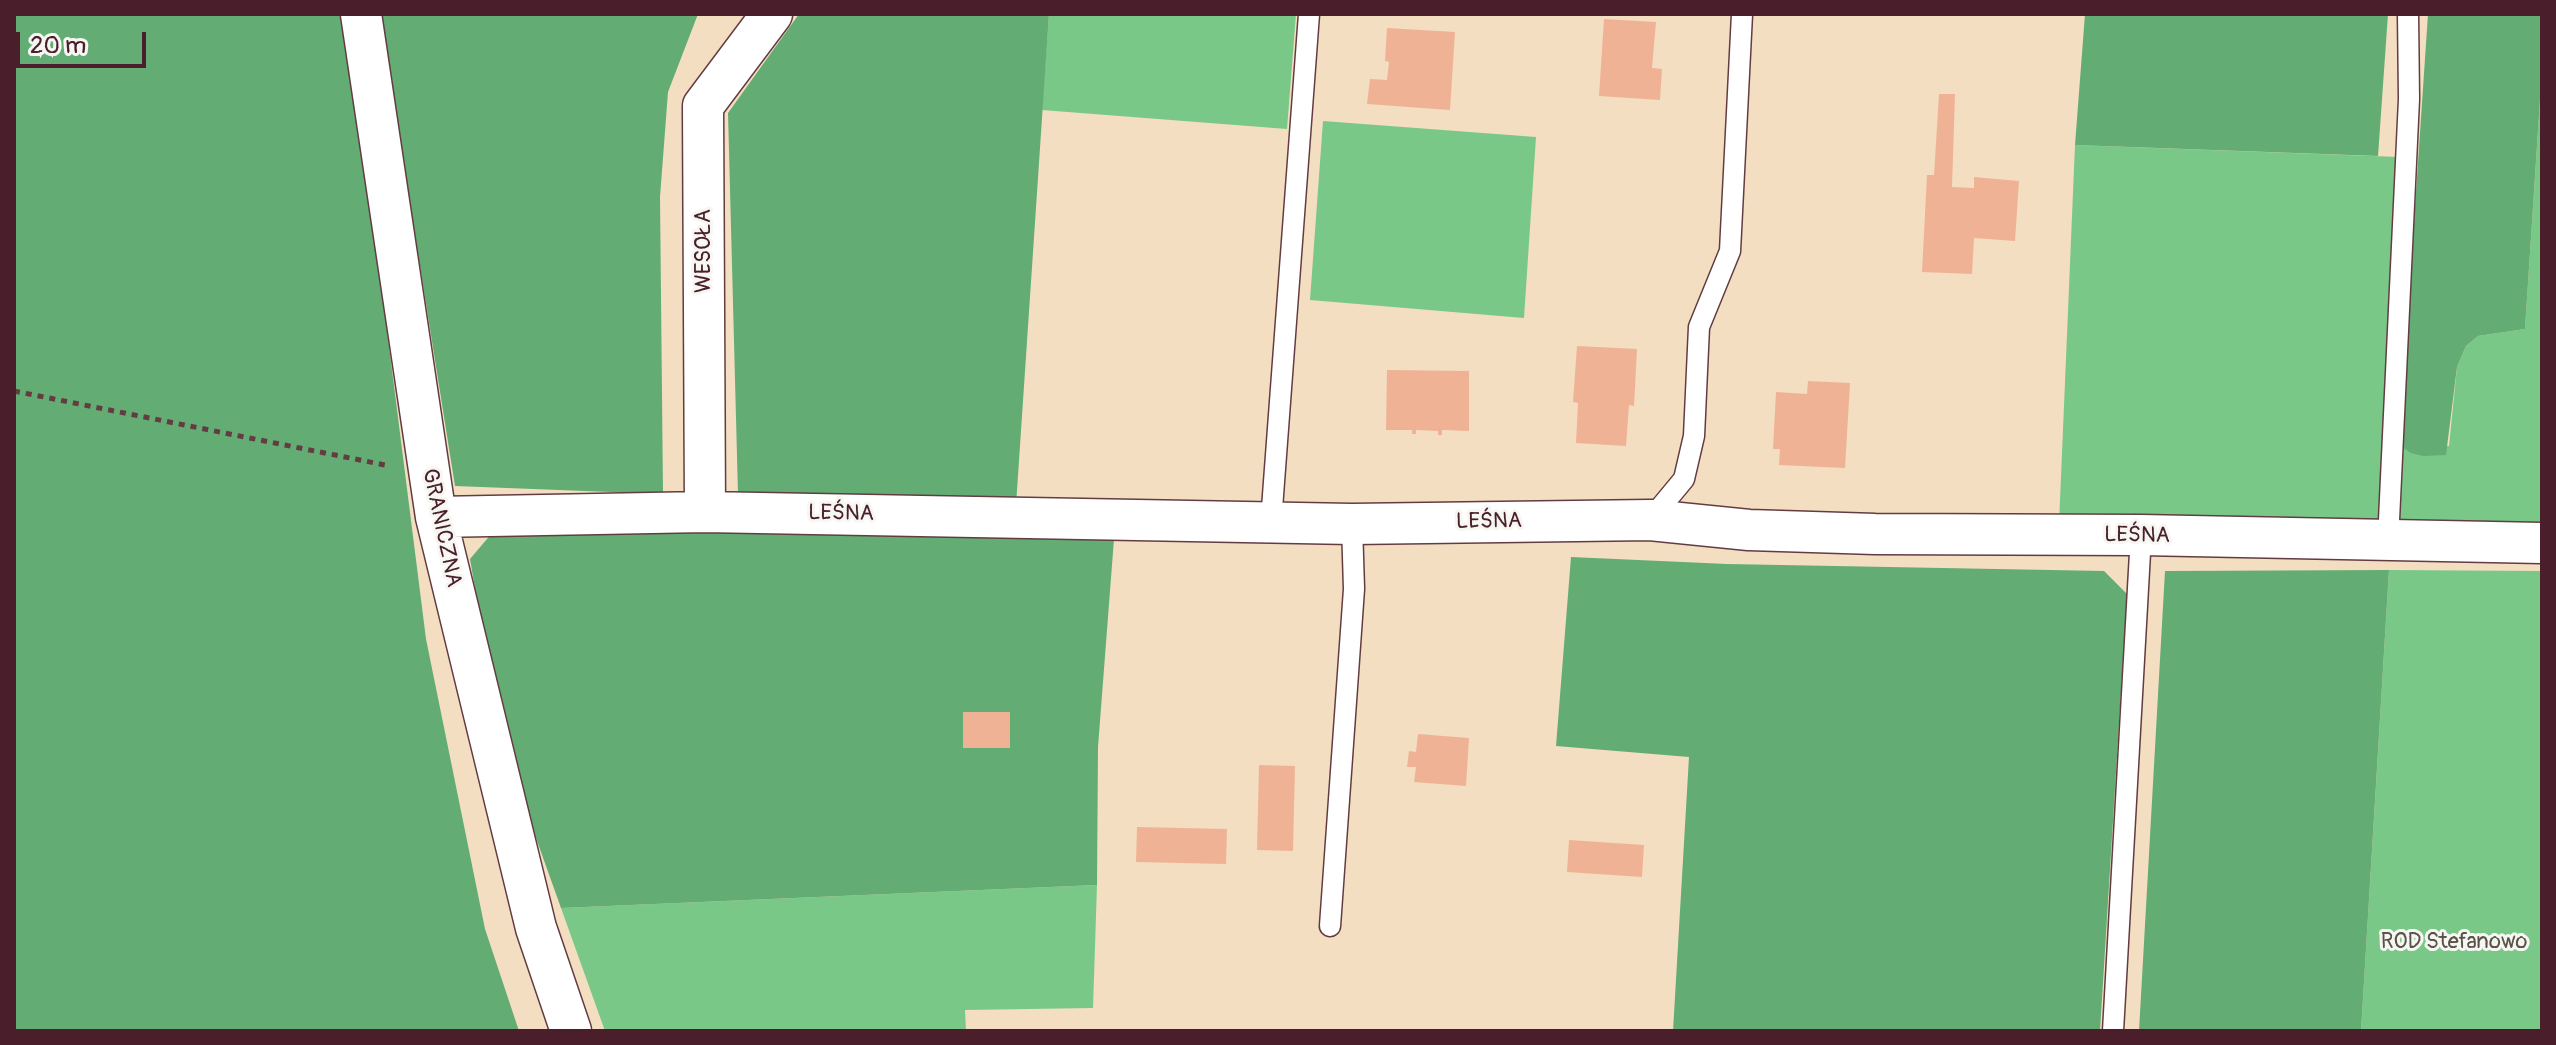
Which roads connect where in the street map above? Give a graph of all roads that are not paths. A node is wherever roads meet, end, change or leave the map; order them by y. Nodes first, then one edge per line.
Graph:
1 (361, 14) edge
2 (772, 14) edge
3 (1309, 14) edge
4 (1742, 14) edge
5 (2408, 14) edge
6 (705, 512) junction
7 (436, 517) junction
8 (1650, 520) junction
9 (1271, 522) junction
10 (1352, 524) junction
11 (2141, 535) junction
12 (2388, 541) junction
13 (2542, 543) edge
14 (1330, 926) dead end
15 (571, 1031) edge
16 (2113, 1031) edge

1 - 7 street, GRANICZNA
2 - 6 street, WESOŁA
3 - 9 lane
4 - 8 lane
5 - 12 lane
6 - 7 street, LEŚNA
6 - 9 street, LEŚNA
7 - 15 street, GRANICZNA
8 - 10 street, LEŚNA
8 - 11 street, LEŚNA
9 - 10 street, LEŚNA
10 - 14 lane
11 - 12 street, LEŚNA
11 - 16 lane
12 - 13 street, LEŚNA

